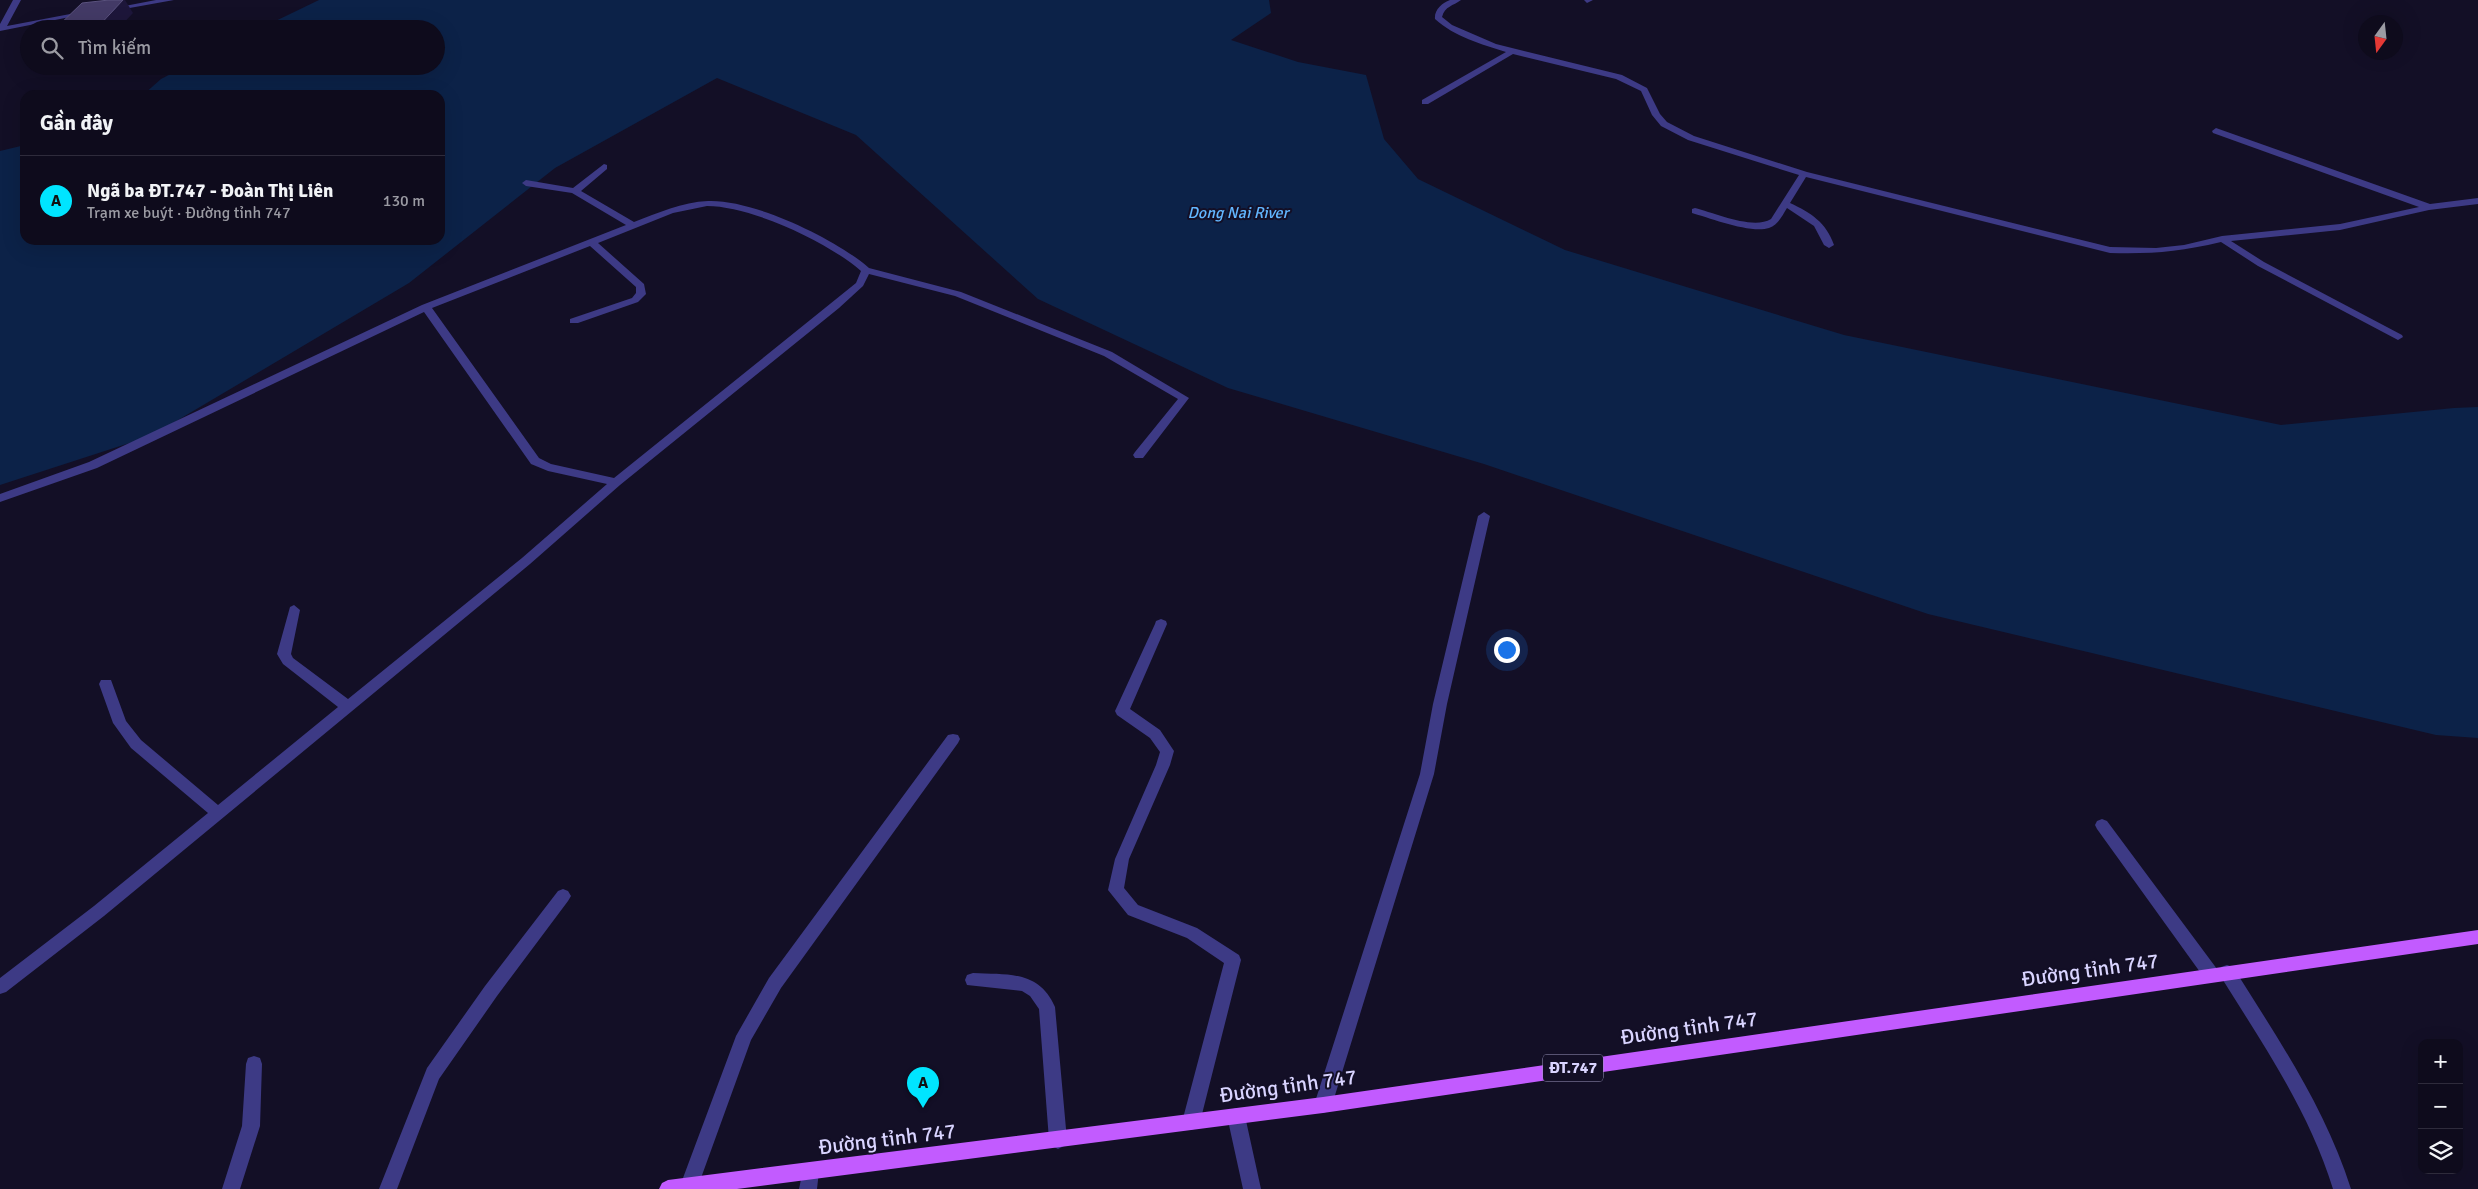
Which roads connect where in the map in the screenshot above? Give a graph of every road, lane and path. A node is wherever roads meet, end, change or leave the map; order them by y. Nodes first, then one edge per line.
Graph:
1 (17, 0) edge
2 (170, 0) edge
3 (1457, 0) edge
4 (109, 9) edge
5 (99, 11) edge
6 (50, 20) edge
7 (20, 25) edge
8 (0, 29) edge
9 (1513, 51) junction
10 (1425, 102) dead end
11 (2216, 131) dead end
12 (604, 167) dead end
13 (1804, 174) junction
14 (526, 184) dead end
15 (575, 191) junction
16 (2478, 201) edge
17 (1784, 204) junction
18 (2429, 206) junction
19 (1695, 211) dead end
20 (633, 225) junction
21 (2222, 239) junction
22 (591, 242) junction
23 (1829, 245) dead end
24 (866, 270) junction
25 (426, 307) junction
26 (574, 321) dead end
27 (2398, 337) dead end
28 (1139, 455) dead end
29 (616, 482) junction
30 (0, 498) edge
31 (1484, 516) dead end
32 (294, 610) dead end
33 (1161, 624) dead end
34 (106, 684) dead end
35 (348, 707) junction
36 (953, 739) dead end
37 (218, 813) junction
38 (2102, 825) dead end
39 (564, 896) dead end
40 (2478, 938) edge
41 (2219, 973) junction
42 (973, 980) dead end
43 (0, 987) edge
44 (254, 1064) dead end
45 (1323, 1105) junction
46 (1236, 1116) junction
47 (1191, 1122) junction
48 (1058, 1140) junction
49 (810, 1171) junction
50 (689, 1186) junction
51 (231, 1189) edge
52 (388, 1189) edge
53 (668, 1189) edge
54 (808, 1189) edge
55 (1252, 1189) edge
56 (2342, 1189) edge

1 - 8 street
2 - 4 street
3 - 9 street
5 - 6 street
7 - 8 street
9 - 10 street
9 - 13 street
11 - 18 street
12 - 15 street
13 - 17 street
13 - 21 street
14 - 15 street
15 - 20 street
16 - 18 street
17 - 19 street
17 - 23 street
18 - 21 street
20 - 22 street
20 - 24 street
21 - 27 street
22 - 25 street
22 - 26 street
24 - 28 street
24 - 29 street
25 - 29 street
25 - 30 street
29 - 35 street
31 - 45 street
32 - 35 street
33 - 47 street
34 - 37 street
35 - 37 street
36 - 50 street
37 - 43 street
38 - 41 street
39 - 52 street
40 - 41 main road, Đường tỉnh 747 / ĐT.747
41 - 45 main road, Đường tỉnh 747 / ĐT.747
41 - 56 street
42 - 48 street
44 - 51 street
45 - 46 main road, Đường tỉnh 747 / ĐT.747
46 - 47 main road, Đường tỉnh 747 / ĐT.747
46 - 55 street
47 - 48 main road, Đường tỉnh 747 / ĐT.747
48 - 49 main road, Đường tỉnh 747 / ĐT.747
49 - 50 main road, Đường tỉnh 747 / ĐT.747
49 - 54 street
50 - 53 main road, Đường tỉnh 747 / ĐT.747

